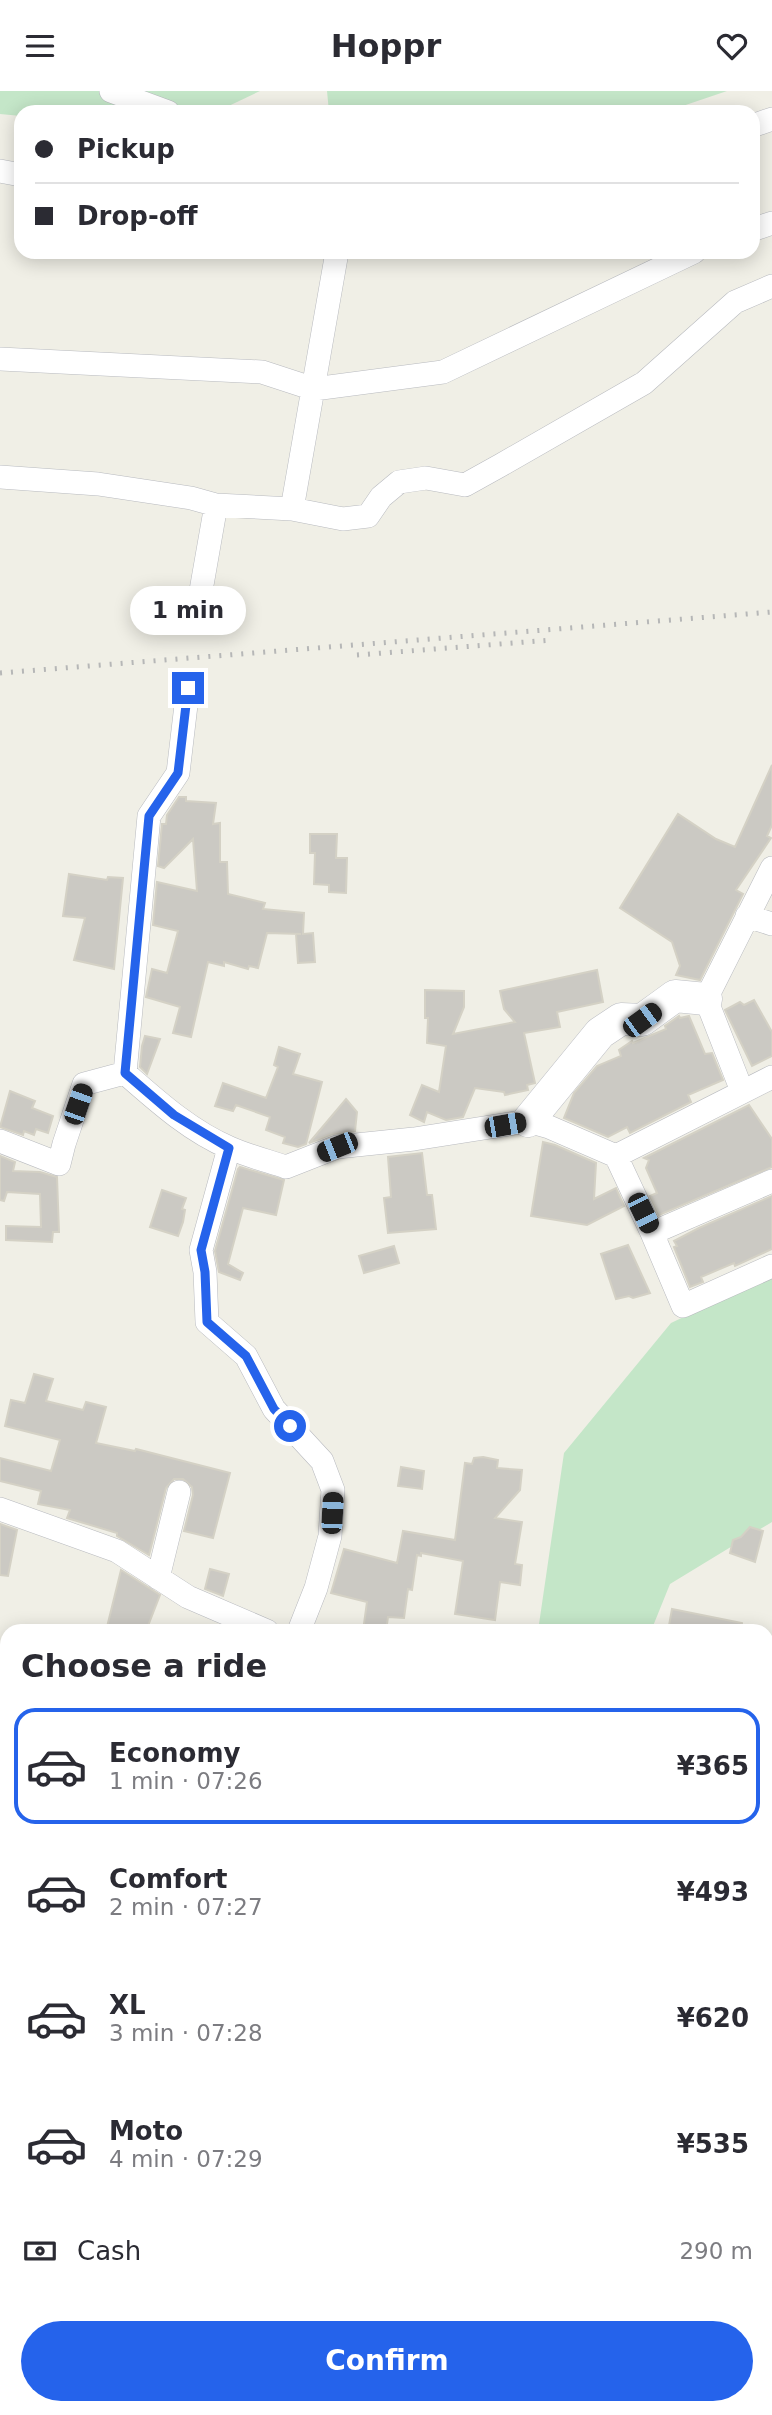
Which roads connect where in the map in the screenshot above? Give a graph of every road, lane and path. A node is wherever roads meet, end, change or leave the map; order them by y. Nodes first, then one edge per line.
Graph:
1 (111, 91) edge
2 (149, 105) edge
3 (336, 259) edge
4 (675, 259) edge
5 (772, 286) edge
6 (0, 359) edge
7 (314, 389) junction
8 (0, 477) edge
9 (216, 505) junction
10 (292, 509) junction
11 (199, 602) dead end
12 (188, 688) dead end
13 (772, 868) edge
14 (747, 916) junction
15 (772, 924) edge
16 (706, 999) junction
17 (125, 1073) junction
18 (772, 1077) edge
19 (742, 1091) junction
20 (528, 1121) junction
21 (0, 1142) edge
22 (229, 1148) junction
23 (616, 1156) junction
24 (772, 1181) edge
25 (652, 1233) junction
26 (772, 1266) edge
27 (179, 1492) dead end
28 (0, 1509) edge
29 (158, 1577) junction
30 (251, 1624) edge
31 (302, 1624) edge

1 - 2 street
3 - 7 street
4 - 7 street
5 - 10 street
6 - 7 street
7 - 10 street
8 - 9 street
9 - 10 street
9 - 11 street
12 - 17 street
13 - 14 street
14 - 15 street
14 - 16 street
16 - 19 street
16 - 20 street
17 - 21 street
17 - 22 street
18 - 19 street
19 - 23 street
20 - 22 street
20 - 23 street
22 - 31 street
23 - 25 street
24 - 25 street
25 - 26 street
27 - 29 street
28 - 29 street
29 - 30 street

